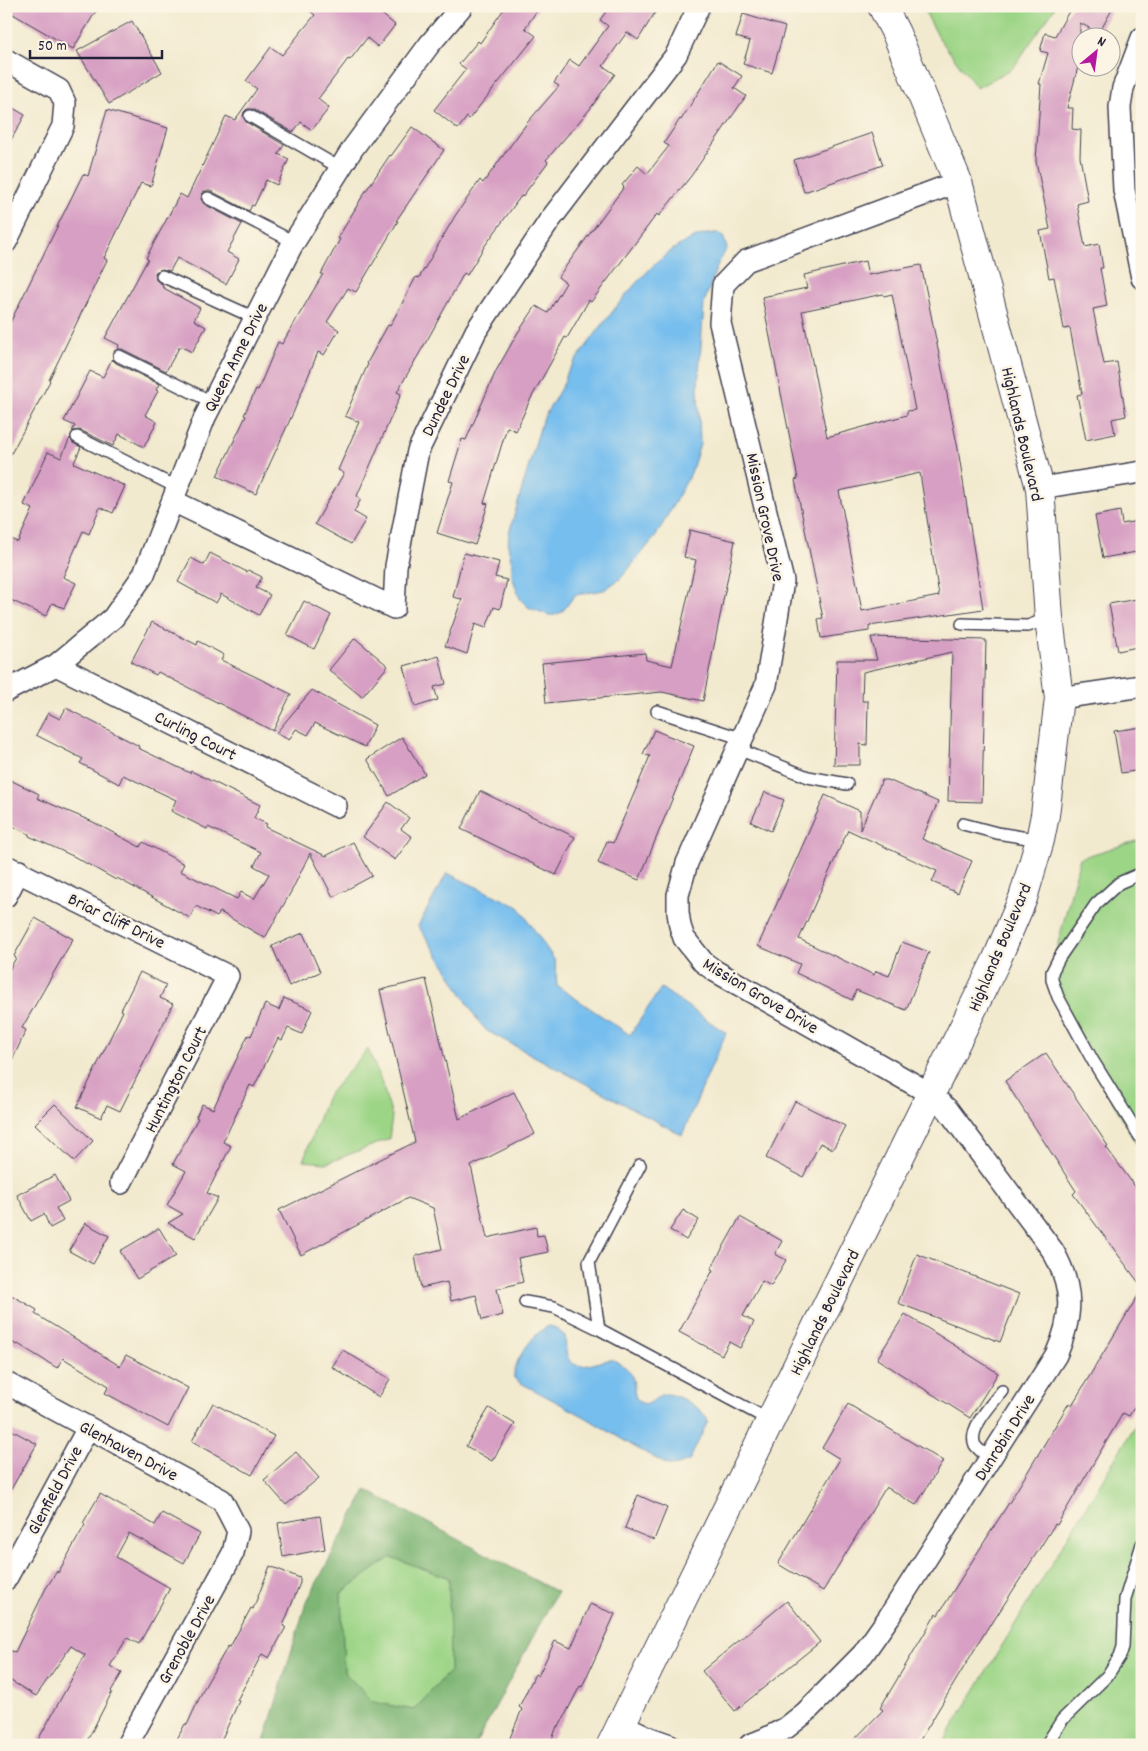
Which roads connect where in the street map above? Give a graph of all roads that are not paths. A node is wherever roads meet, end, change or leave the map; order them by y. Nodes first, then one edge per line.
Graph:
1 (462, 6) edge
2 (699, 6) edge
3 (882, 6) edge
4 (1142, 38) edge
5 (6, 60) edge
6 (250, 116) dead end
7 (340, 168) junction
8 (958, 182) junction
9 (208, 198) dead end
10 (6, 242) edge
11 (294, 242) junction
12 (162, 276) dead end
13 (1142, 278) edge
14 (255, 318) junction
15 (119, 356) dead end
16 (212, 402) junction
17 (77, 437) dead end
18 (1142, 472) edge
19 (1040, 488) junction
20 (175, 495) junction
21 (1049, 618) junction
22 (962, 624) dead end
23 (56, 665) junction
24 (1142, 686) edge
25 (6, 691) edge
26 (1059, 698) junction
27 (657, 711) dead end
28 (740, 744) junction
29 (847, 784) dead end
30 (336, 806) dead end
31 (964, 824) dead end
32 (1040, 840) junction
33 (13, 869) edge
34 (1142, 873) edge
35 (6, 896) edge
36 (228, 976) joint
37 (931, 1094) junction
38 (1142, 1140) edge
39 (640, 1165) dead end
40 (121, 1183) dead end
41 (525, 1302) dead end
42 (599, 1329) junction
43 (6, 1383) edge
44 (1002, 1390) dead end
45 (771, 1422) junction
46 (88, 1428) junction
47 (990, 1459) junction
48 (238, 1531) joint
49 (1142, 1544) edge
50 (6, 1579) edge
51 (616, 1734) edge
52 (127, 1745) edge
53 (670, 1745) edge
54 (750, 1745) edge
55 (1046, 1745) edge

1 - 7 street, Queen Anne Drive
2 - 20 street, Dundee Drive
3 - 8 street, Highlands Boulevard
4 - 13 street
5 - 10 street
6 - 7 lane
7 - 11 street, Queen Anne Drive
8 - 19 street, Highlands Boulevard
8 - 28 street, Mission Grove Drive
9 - 11 lane
11 - 14 street, Queen Anne Drive
12 - 14 lane
14 - 16 street, Queen Anne Drive
15 - 16 lane
16 - 20 street, Queen Anne Drive
17 - 20 lane
18 - 19 street
19 - 21 street, Highlands Boulevard
20 - 23 street, Queen Anne Drive
21 - 22 lane
21 - 26 street, Highlands Boulevard
23 - 25 street, Queen Anne Drive
23 - 30 street, Curling Court
24 - 26 street
26 - 32 street, Highlands Boulevard
27 - 28 lane
28 - 29 lane
28 - 37 street, Mission Grove Drive
31 - 32 lane
32 - 37 street, Highlands Boulevard
33 - 35 street
33 - 36 street, Briar Cliff Drive
34 - 38 lane
36 - 40 street, Huntington Court
37 - 45 street, Highlands Boulevard
37 - 47 street, Dunrobin Drive
39 - 42 lane
41 - 42 lane
42 - 45 lane
43 - 46 street, Glenhaven Drive
44 - 47 lane
45 - 51 street, Highlands Boulevard
46 - 48 street, Glenhaven Drive
46 - 50 street, Glenfield Drive
47 - 54 street, Dunrobin Drive
48 - 52 street, Grenoble Drive
49 - 55 lane
51 - 53 street

